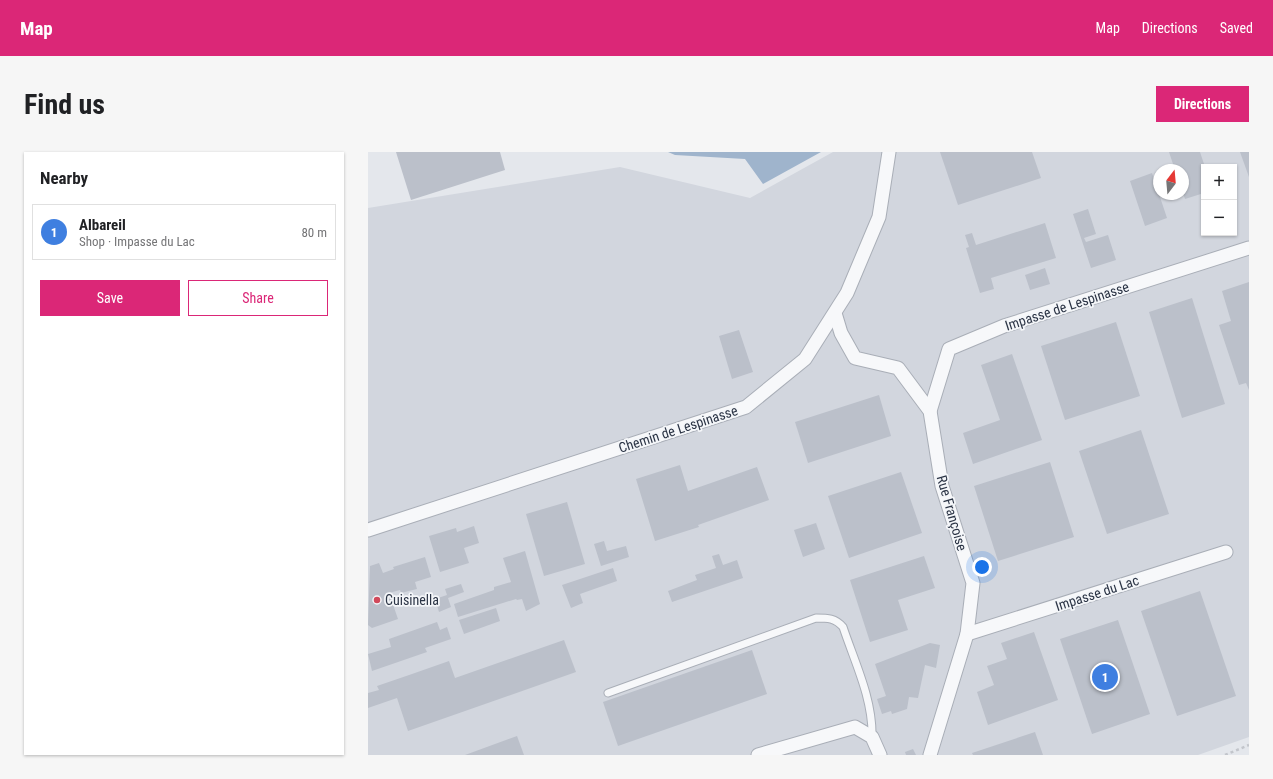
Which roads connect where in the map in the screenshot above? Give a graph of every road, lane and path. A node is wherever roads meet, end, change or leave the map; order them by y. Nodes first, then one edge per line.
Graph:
1 (889, 152) edge
2 (1249, 248) edge
3 (835, 313) junction
4 (930, 411) junction
5 (368, 530) edge
6 (1226, 552) dead end
7 (967, 634) junction
8 (608, 693) dead end
9 (872, 737) junction
10 (1249, 745) edge
11 (758, 755) edge
12 (880, 755) edge
13 (930, 755) edge
14 (1225, 755) edge

1 - 3 street, Chemin de Lespinasse
2 - 4 street, Impasse de Lespinasse
3 - 4 street, Rue Françoise
3 - 5 street, Chemin de Lespinasse
4 - 7 street, Rue Françoise
6 - 7 street, Impasse du Lac
7 - 13 street, Rue Françoise
8 - 9 lane
9 - 11 street
9 - 12 street
10 - 14 path

